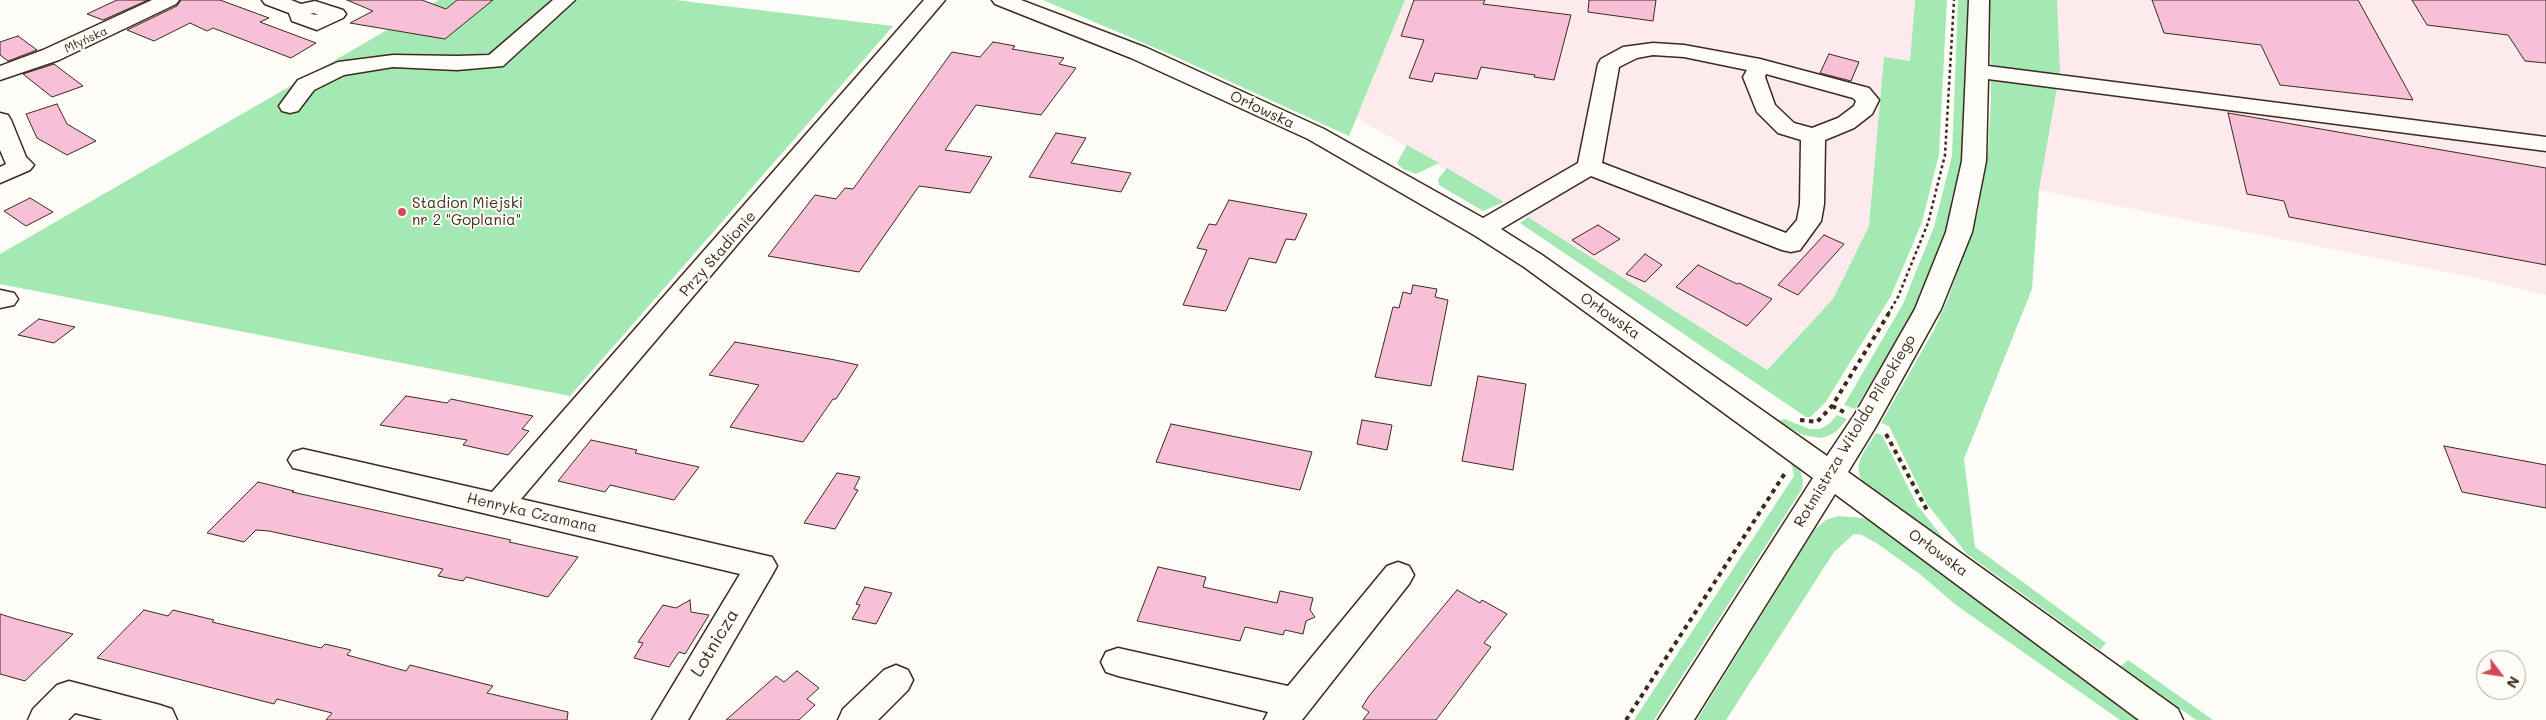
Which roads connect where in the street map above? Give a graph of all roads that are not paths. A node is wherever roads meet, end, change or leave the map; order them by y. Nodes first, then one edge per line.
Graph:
1 (169, 0) edge
2 (272, 0) edge
3 (565, 0) edge
4 (936, 0) edge
5 (1002, 0) edge
6 (1980, 0) edge
7 (299, 10) dead end
8 (1760, 66) junction
9 (1977, 71) junction
10 (0, 73) edge
11 (290, 106) dead end
12 (0, 120) edge
13 (1813, 136) junction
14 (2546, 144) edge
15 (1589, 167) junction
16 (0, 176) edge
17 (1484, 229) junction
18 (303, 460) dead end
19 (1830, 474) junction
20 (498, 505) junction
21 (761, 566) joint
22 (1398, 575) dead end
23 (1118, 662) dead end
24 (896, 680) dead end
25 (1288, 712) edge
26 (45, 720) edge
27 (160, 720) edge
28 (669, 720) edge
29 (855, 720) edge
30 (1675, 720) edge
31 (2166, 720) edge

1 - 10 street, Młyńska
2 - 7 street
3 - 11 street
4 - 20 street, Przy Stadionie
5 - 17 street, Orłowska
6 - 9 street, Rotmistrza Witolda Pileckiego
8 - 13 street
8 - 13 street
8 - 15 street
9 - 14 street
9 - 19 street, Rotmistrza Witolda Pileckiego
12 - 16 street
13 - 15 street
15 - 17 street
17 - 19 street, Orłowska
18 - 20 street, Henryka Czamana
19 - 30 street, Rotmistrza Witolda Pileckiego
19 - 31 street, Orłowska
20 - 21 street, Henryka Czamana
21 - 28 street, Lotnicza
22 - 25 street
23 - 25 street
24 - 29 street
26 - 27 street

